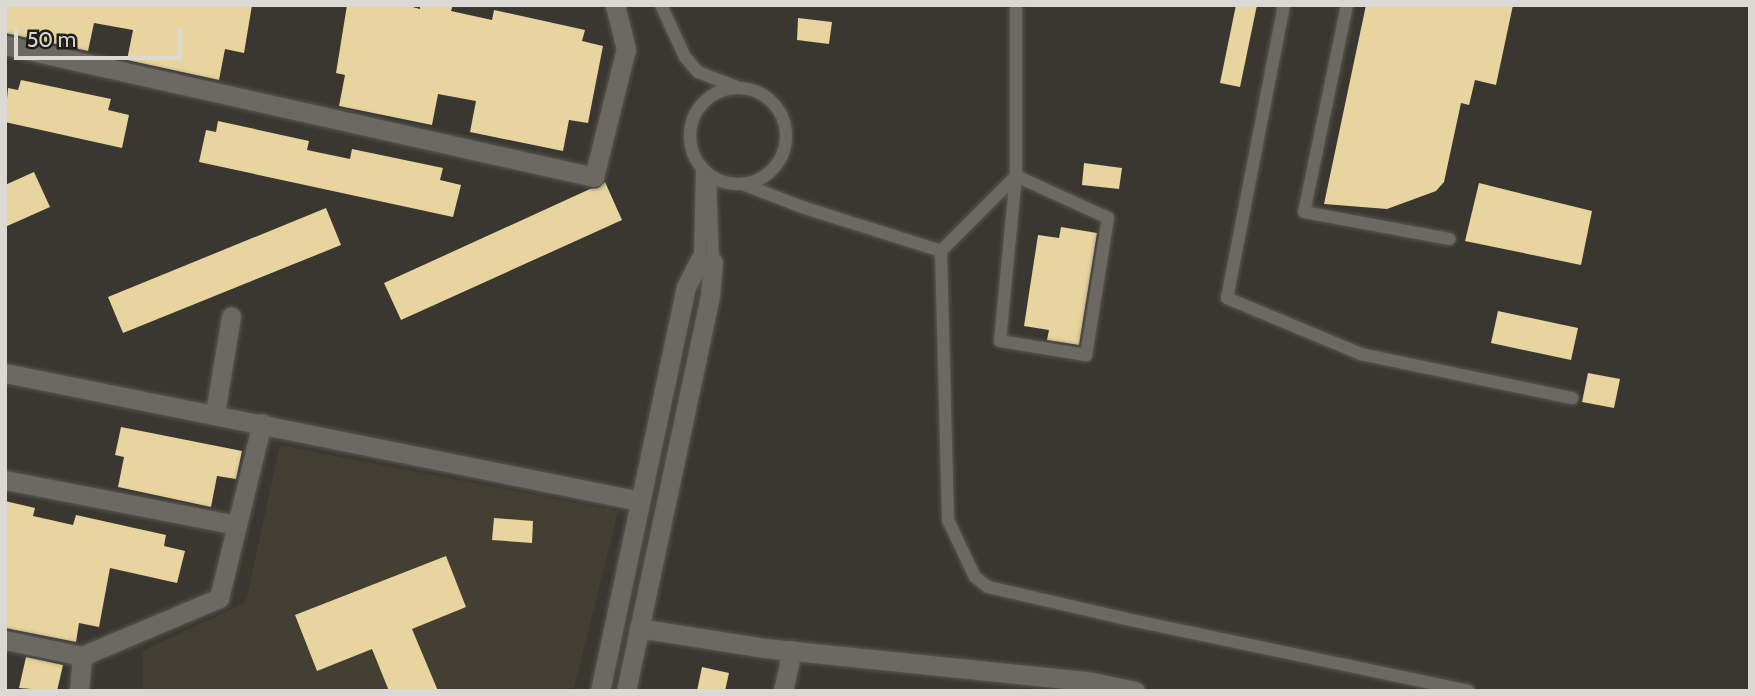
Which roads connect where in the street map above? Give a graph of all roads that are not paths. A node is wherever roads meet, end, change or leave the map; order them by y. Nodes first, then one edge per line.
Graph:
1 (615, 5) edge
2 (661, 5) edge
3 (1016, 5) edge
4 (1284, 5) edge
5 (1347, 5) edge
6 (5, 45) edge
7 (740, 88) junction
8 (706, 172) junction
9 (1016, 176) junction
10 (743, 184) junction
11 (1451, 239) dead end
12 (941, 251) junction
13 (706, 260) junction
14 (231, 316) dead end
15 (5, 373) edge
16 (1572, 398) dead end
17 (215, 413) junction
18 (262, 423) junction
19 (5, 480) edge
20 (640, 501) junction
21 (237, 525) junction
22 (639, 628) junction
23 (5, 640) edge
24 (792, 650) junction
25 (82, 656) junction
26 (988, 681) edge
27 (79, 691) edge
28 (600, 691) edge
29 (626, 691) edge
30 (783, 691) edge
31 (1135, 691) edge
32 (1468, 691) edge

1 - 6 street
2 - 7 lane
3 - 9 lane
4 - 16 lane
5 - 11 lane
7 - 8 lane
7 - 10 lane
8 - 10 lane
8 - 13 lane
9 - 9 lane
9 - 12 lane
10 - 12 lane
12 - 32 lane
13 - 20 street
13 - 22 street
14 - 17 street
15 - 17 street
17 - 18 street
18 - 20 street
18 - 21 street
19 - 21 street
20 - 28 street
21 - 25 street
22 - 24 street
22 - 29 street
23 - 25 street
24 - 26 street
24 - 30 street
25 - 27 street
26 - 31 street

